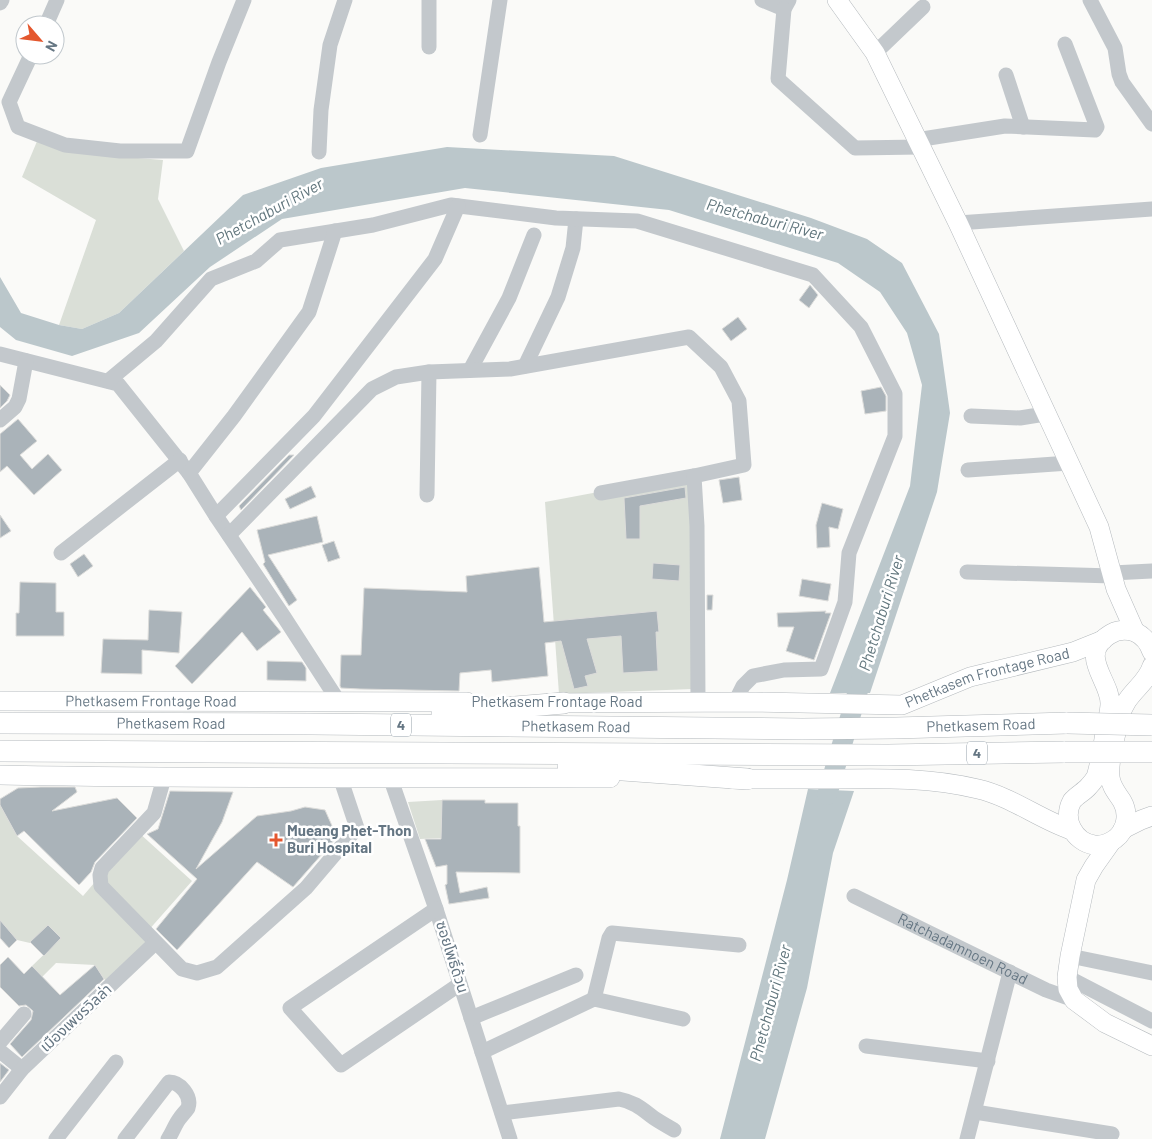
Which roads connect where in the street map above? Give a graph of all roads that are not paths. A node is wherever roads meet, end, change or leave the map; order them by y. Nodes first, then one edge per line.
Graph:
1 (58, 0) edge
2 (244, 0) edge
3 (345, 0) edge
4 (429, 0) edge
5 (500, 0) edge
6 (762, 0) edge
7 (837, 0) edge
8 (1090, 0) edge
9 (786, 4) edge
10 (923, 7) dead end
11 (51, 15) edge
12 (1065, 44) dead end
13 (429, 47) dead end
14 (875, 53) junction
15 (26, 65) edge
16 (1006, 75) dead end
17 (1152, 124) edge
18 (1023, 127) junction
19 (480, 135) dead end
20 (918, 144) junction
21 (320, 152) dead end
22 (458, 206) junction
23 (1152, 209) edge
24 (576, 219) junction
25 (958, 223) junction
26 (335, 231) junction
27 (534, 235) dead end
28 (0, 354) edge
29 (26, 361) junction
30 (525, 366) junction
31 (470, 370) junction
32 (429, 372) junction
33 (108, 381) junction
34 (1045, 414) junction
35 (971, 416) dead end
36 (0, 420) edge
37 (180, 460) junction
38 (1069, 462) junction
39 (968, 470) dead end
40 (189, 473) junction
41 (694, 476) junction
42 (601, 492) dead end
43 (427, 495) dead end
44 (216, 516) junction
45 (229, 535) junction
46 (61, 553) dead end
47 (1152, 571) edge
48 (967, 572) dead end
49 (1114, 579) junction
50 (1106, 637) junction
51 (1147, 644) edge
52 (1152, 666) edge
53 (0, 701) edge
54 (339, 702) junction
55 (698, 702) junction
56 (735, 702) junction
57 (564, 703) junction
58 (0, 723) edge
59 (312, 724) junction
60 (1152, 725) edge
61 (0, 752) edge
62 (88, 752) junction
63 (1152, 752) edge
64 (380, 753) junction
65 (0, 756) edge
66 (0, 775) edge
67 (340, 777) junction
68 (390, 777) junction
69 (164, 778) junction
70 (748, 779) junction
71 (1152, 816) edge
72 (1152, 826) edge
73 (1122, 832) junction
74 (1074, 833) junction
75 (1086, 880) junction
76 (854, 896) dead end
77 (436, 909) junction
78 (155, 943) junction
79 (739, 945) dead end
80 (1070, 956) junction
81 (1010, 972) junction
82 (1152, 973) edge
83 (576, 975) dead end
84 (1067, 977) junction
85 (460, 984) junction
86 (594, 999) junction
87 (1074, 1000) junction
88 (24, 1014) dead end
89 (471, 1018) junction
90 (683, 1019) dead end
91 (1152, 1021) edge
92 (0, 1042) edge
93 (866, 1046) dead end
94 (1152, 1046) edge
95 (0, 1051) edge
96 (482, 1052) junction
97 (988, 1061) junction
98 (116, 1062) dead end
99 (22, 1069) junction
100 (0, 1097) edge
101 (975, 1112) junction
102 (502, 1113) junction
103 (674, 1130) dead end
104 (1112, 1134) dead end
105 (508, 1138) edge
106 (56, 1139) edge
107 (125, 1139) edge
108 (168, 1139) edge
109 (967, 1139) edge

1 - 11 street
2 - 15 street
3 - 21 street
4 - 13 street
5 - 19 street
6 - 9 street
7 - 14 main road
8 - 17 street
9 - 20 street
10 - 14 street
12 - 18 street
14 - 20 main road
16 - 18 street
18 - 20 street
20 - 25 main road
22 - 24 street
22 - 26 street
22 - 44 street
23 - 25 street
24 - 30 street
24 - 56 street
25 - 34 main road
26 - 33 street
26 - 40 street
27 - 31 street
28 - 29 street
29 - 33 street
29 - 36 street
30 - 31 street
30 - 41 street
31 - 32 street
32 - 43 street
32 - 45 street
33 - 37 street
34 - 35 street
34 - 38 main road
37 - 40 street
37 - 46 street
38 - 39 street
38 - 49 main road
40 - 44 street
41 - 42 street
41 - 55 street
44 - 45 street
45 - 54 street
47 - 49 street
48 - 49 street
49 - 50 main road
49 - 51 main road
50 - 51 main road, Phetkasem Frontage Road
50 - 56 main road, Phetkasem Frontage Road / 4
50 - 74 main road
52 - 73 main road
53 - 54 main road, Phetkasem Frontage Road / 4
54 - 57 main road, Phetkasem Frontage Road / 4
55 - 56 main road, Phetkasem Frontage Road / 4
55 - 57 main road, Phetkasem Frontage Road / 4
57 - 59 highway
58 - 59 highway, Phetkasem Road / 4
59 - 60 highway, Phetkasem Road / 4, bridge
61 - 62 highway, Phetkasem Road / 4
62 - 64 highway, Phetkasem Road / 4
62 - 65 highway
63 - 64 highway, Phetkasem Road / 4, bridge
64 - 70 highway
66 - 69 main road, 4
67 - 68 main road, 4
67 - 69 main road, 4
67 - 78 street
68 - 70 main road, 4
68 - 77 street, ซอยโพธิ์ด้วน
69 - 78 street
70 - 74 main road, 4
71 - 73 main road
72 - 73 street
73 - 74 main road
73 - 75 main road
74 - 75 main road
75 - 80 main road
76 - 81 street, Ratchadamnoen Road
77 - 85 street, ซอยโพธิ์ด้วน
77 - 85 street
78 - 99 street, เมืองเพชรวิลล่า
79 - 86 street
80 - 82 street
80 - 84 main road
81 - 87 street, Ratchadamnoen Road
81 - 97 street
83 - 89 street
84 - 87 main road
84 - 91 street
85 - 89 street, ซอยโพธิ์ด้วน
86 - 90 street
86 - 96 street
87 - 94 main road, Ratchadamnoen Road
88 - 92 street
89 - 96 street, ซอยโพธิ์ด้วน
93 - 97 street
95 - 99 street
96 - 102 street, ซอยโพธิ์ด้วน
97 - 101 street
98 - 106 street
99 - 100 street, เมืองเพชรวิลล่า
101 - 104 street
101 - 109 street
102 - 103 street
102 - 105 street, ซอยโพธิ์ด้วน
107 - 108 street

